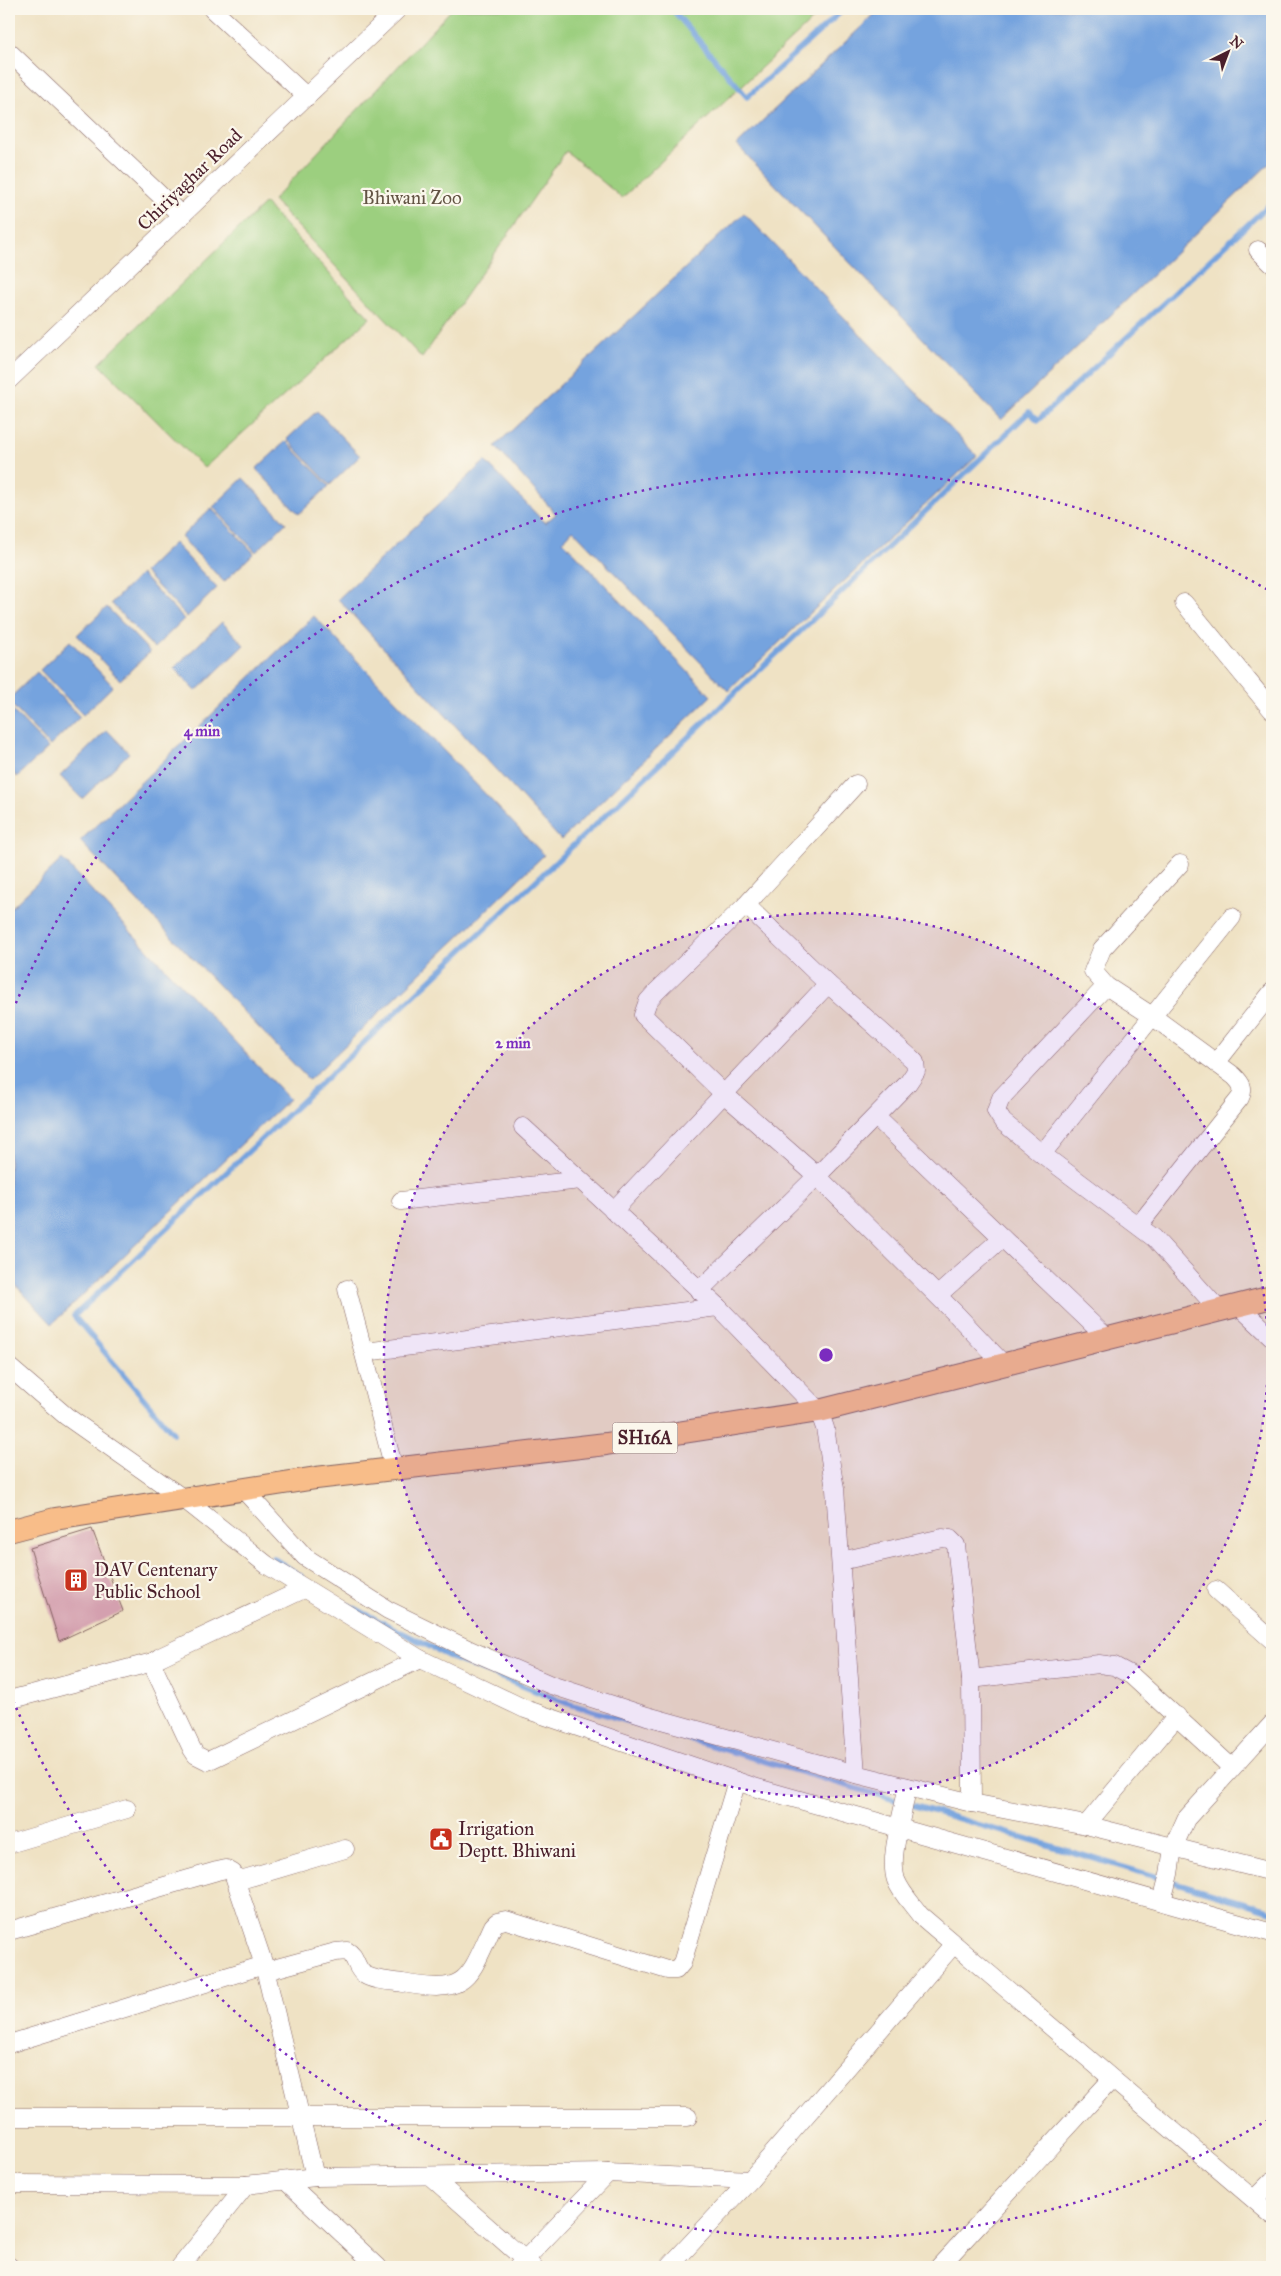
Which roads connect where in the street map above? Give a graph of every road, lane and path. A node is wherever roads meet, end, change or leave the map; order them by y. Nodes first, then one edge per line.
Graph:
1 (212, 9) edge
2 (398, 9) edge
3 (9, 52) edge
4 (307, 97) junction
5 (182, 216) junction
6 (1258, 250) dead end
7 (1272, 264) edge
8 (9, 380) edge
9 (1184, 604) dead end
10 (1271, 707) edge
11 (856, 784) dead end
12 (1180, 864) dead end
13 (746, 905) junction
14 (1232, 917) dead end
15 (828, 984) junction
16 (1106, 986) junction
17 (1272, 992) edge
18 (1152, 1016) junction
19 (1216, 1063) junction
20 (724, 1094) junction
21 (876, 1117) junction
22 (523, 1127) dead end
23 (1042, 1154) junction
24 (817, 1176) junction
25 (580, 1180) junction
26 (401, 1201) dead end
27 (613, 1211) junction
28 (1139, 1225) junction
29 (1002, 1238) junction
30 (347, 1289) dead end
31 (699, 1291) junction
32 (938, 1296) junction
33 (1272, 1297) edge
34 (718, 1307) junction
35 (1228, 1308) junction
36 (1272, 1337) edge
37 (1108, 1339) junction
38 (365, 1352) junction
39 (1003, 1364) junction
40 (9, 1367) edge
41 (819, 1411) junction
42 (394, 1469) junction
43 (243, 1489) junction
44 (184, 1500) junction
45 (9, 1531) edge
46 (841, 1561) junction
47 (304, 1589) junction
48 (1216, 1590) dead end
49 (1272, 1640) edge
50 (420, 1659) junction
51 (153, 1662) junction
52 (972, 1679) junction
53 (9, 1700) edge
54 (1177, 1716) junction
55 (1272, 1724) edge
56 (1231, 1767) junction
57 (856, 1774) junction
58 (737, 1781) junction
59 (905, 1799) junction
60 (972, 1804) junction
61 (127, 1809) dead end
62 (1086, 1825) junction
63 (900, 1827) junction
64 (9, 1844) edge
65 (1173, 1848) junction
66 (345, 1849) dead end
67 (1272, 1872) edge
68 (238, 1882) junction
69 (1165, 1888) junction
70 (9, 1931) edge
71 (1272, 1933) edge
72 (953, 1945) junction
73 (265, 1968) junction
74 (9, 2044) edge
75 (1112, 2079) junction
76 (688, 2116) dead end
77 (9, 2117) edge
78 (301, 2118) junction
79 (608, 2173) junction
80 (430, 2176) junction
81 (314, 2177) junction
82 (750, 2180) junction
83 (1272, 2181) edge
84 (287, 2182) junction
85 (9, 2184) edge
86 (246, 2185) junction
87 (1255, 2198) junction
88 (1272, 2215) edge
89 (525, 2265) edge
90 (180, 2267) edge
91 (378, 2267) edge
92 (669, 2267) edge
93 (939, 2267) edge

1 - 4 street
2 - 4 street, Chiriyaghar Road
3 - 5 street
4 - 5 street, Chiriyaghar Road
5 - 8 street, Chiriyaghar Road
6 - 7 street
9 - 10 street
11 - 13 street
12 - 16 street
13 - 15 street
13 - 20 street
14 - 18 street
15 - 20 street
15 - 21 street
16 - 18 street
16 - 23 street
17 - 19 street
18 - 19 street
18 - 23 street
19 - 28 street
20 - 24 street
20 - 27 street
21 - 24 street
21 - 29 street
22 - 25 street
23 - 28 street
24 - 31 street
24 - 32 street
25 - 26 street
25 - 27 street
27 - 31 street
28 - 35 street
29 - 32 street
29 - 37 street
30 - 38 street
31 - 34 street
32 - 39 street
33 - 35 main road, SH16A
34 - 38 street
34 - 41 street
35 - 36 street
35 - 37 main road, SH16A
37 - 39 main road, SH16A
38 - 42 street
39 - 41 main road, SH16A
40 - 44 street
41 - 42 main road, SH16A
41 - 46 street
42 - 43 main road, SH16A
43 - 44 main road, SH16A
43 - 57 street
44 - 45 main road, SH16A
44 - 47 street
46 - 52 street
46 - 57 street
47 - 50 street
47 - 51 street
48 - 49 street
50 - 51 street
50 - 58 street
51 - 53 street
52 - 54 street
52 - 60 street
54 - 56 street
54 - 62 street
55 - 56 street
56 - 65 street
57 - 59 street
58 - 63 street
58 - 73 street
59 - 60 street
59 - 63 street
60 - 62 street
61 - 64 street
62 - 65 street
63 - 69 street
63 - 72 street
65 - 67 street
65 - 69 street
66 - 68 street
68 - 70 street
68 - 73 street
69 - 71 street
72 - 75 street
72 - 82 street
73 - 74 street
73 - 78 street
75 - 87 street
75 - 93 street
76 - 78 street
77 - 78 street
78 - 81 street
79 - 80 street
79 - 82 street
79 - 89 street
80 - 81 street
80 - 89 street
81 - 84 street
82 - 92 street
83 - 87 street
84 - 86 street
84 - 91 street
85 - 86 street
86 - 90 street
87 - 88 street

